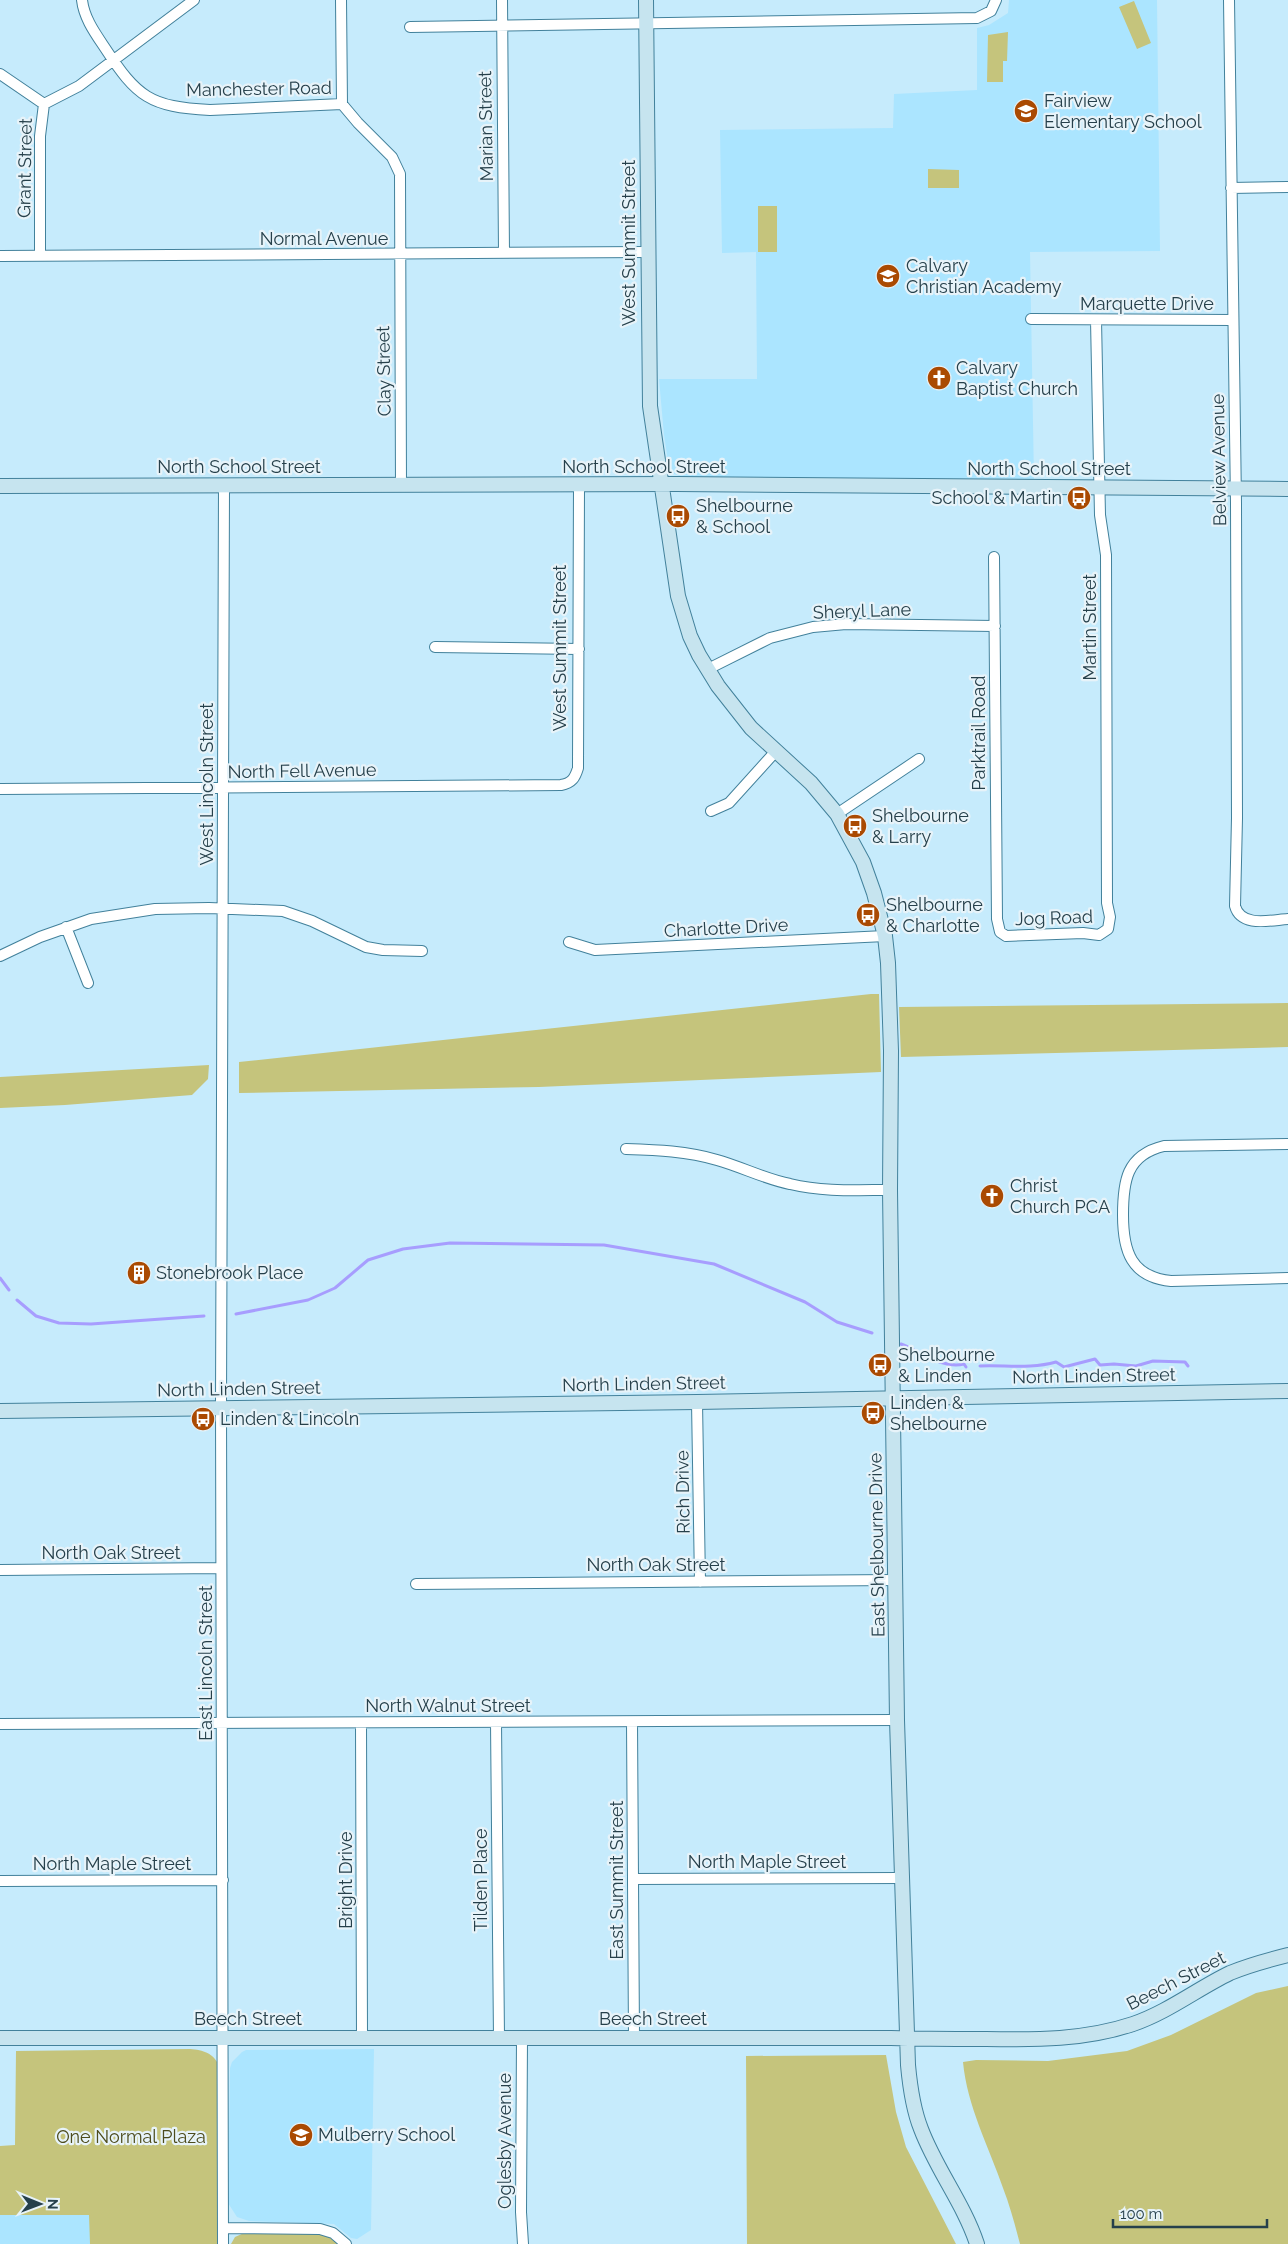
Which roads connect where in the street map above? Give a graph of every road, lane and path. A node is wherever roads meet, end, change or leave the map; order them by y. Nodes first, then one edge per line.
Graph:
1 (82, 0) edge
2 (194, 0) edge
3 (341, 0) edge
4 (502, 0) edge
5 (646, 0) edge
6 (996, 0) edge
7 (1229, 0) edge
8 (646, 23) junction
9 (502, 26) junction
10 (410, 27) dead end
11 (113, 60) junction
12 (0, 74) edge
13 (44, 104) junction
14 (342, 104) junction
15 (1288, 187) edge
16 (1232, 188) junction
17 (648, 252) junction
18 (504, 253) junction
19 (399, 255) junction
20 (0, 256) edge
21 (40, 256) junction
22 (1031, 319) dead end
23 (1096, 320) junction
24 (1233, 320) junction
25 (662, 484) junction
26 (224, 485) junction
27 (0, 486) edge
28 (401, 486) junction
29 (579, 486) junction
30 (1100, 488) junction
31 (1236, 488) junction
32 (1288, 489) edge
33 (994, 557) dead end
34 (995, 626) junction
35 (434, 647) dead end
36 (579, 649) junction
37 (708, 669) junction
38 (776, 751) junction
39 (919, 759) dead end
40 (573, 780) joint
41 (222, 788) junction
42 (0, 789) edge
43 (711, 810) dead end
44 (837, 814) junction
45 (223, 908) junction
46 (1288, 919) edge
47 (66, 927) junction
48 (1103, 932) joint
49 (885, 936) junction
50 (1006, 936) joint
51 (569, 942) dead end
52 (422, 950) dead end
53 (0, 956) edge
54 (88, 983) dead end
55 (222, 1082) joint
56 (1288, 1144) edge
57 (626, 1149) dead end
58 (890, 1190) junction
59 (1288, 1278) edge
60 (1288, 1391) edge
61 (893, 1399) junction
62 (698, 1402) junction
63 (221, 1407) junction
64 (0, 1411) edge
65 (222, 1568) junction
66 (0, 1570) edge
67 (896, 1580) junction
68 (700, 1582) junction
69 (416, 1584) dead end
70 (897, 1720) junction
71 (496, 1722) junction
72 (632, 1722) junction
73 (222, 1723) junction
74 (362, 1723) junction
75 (0, 1724) edge
76 (902, 1878) junction
77 (633, 1879) junction
78 (223, 1880) junction
79 (0, 1881) edge
80 (1288, 1955) edge
81 (0, 2038) edge
82 (224, 2038) junction
83 (362, 2038) junction
84 (499, 2038) junction
85 (522, 2038) junction
86 (634, 2038) junction
87 (906, 2038) junction
88 (223, 2228) junction
89 (223, 2244) edge
90 (346, 2244) edge
91 (523, 2244) edge
92 (977, 2244) edge

1 - 11 street, Manchester Road
2 - 11 street
3 - 14 street
4 - 9 street, Marian Street
5 - 8 street, West Summit Street
6 - 8 street
7 - 16 street, Belview Avenue
8 - 9 street
8 - 17 street, West Summit Street
9 - 10 street
9 - 18 street, Marian Street
11 - 13 street
11 - 14 street, Manchester Road
12 - 13 street, Grant Street
13 - 21 street, Grant Street
14 - 19 street, Clay Street
15 - 16 street
16 - 24 street, Belview Avenue
17 - 18 street, Normal Avenue
17 - 25 street, West Summit Street
18 - 19 street, Normal Avenue
19 - 21 street, Normal Avenue
19 - 28 street, Clay Street
20 - 21 street, Normal Avenue
22 - 23 street, Marquette Drive
23 - 24 street, Marquette Drive
23 - 30 street, Martin Street
24 - 31 street, Belview Avenue
25 - 29 street, North School Street
25 - 30 street, North School Street
25 - 37 street, West Summit Street
26 - 27 street, North School Street
26 - 28 street, North School Street
26 - 41 street, West Lincoln Street
28 - 29 street, North School Street
29 - 36 street, West Summit Street
30 - 31 street, North School Street
30 - 48 street, Martin Street
31 - 32 street, North School Street
31 - 46 street, Belview Avenue
33 - 34 street, Parktrail Road
34 - 37 street, Sheryl Lane
34 - 50 street, Parktrail Road
35 - 36 street
36 - 40 street, West Summit Street
37 - 38 street, West Summit Street
38 - 43 street
38 - 44 street, East Shelbourne Drive
39 - 44 street
40 - 41 street, North Fell Avenue
41 - 42 street, North Fell Avenue
41 - 45 street, West Lincoln Street
44 - 49 street, East Shelbourne Drive
45 - 47 street
45 - 52 street
45 - 55 street, West Lincoln Street
47 - 53 street
47 - 54 street
48 - 50 street, Jog Road
49 - 51 street, Charlotte Drive
49 - 58 street, East Shelbourne Drive
55 - 63 street, East Lincoln Street
56 - 59 street
57 - 58 street
58 - 61 street, East Shelbourne Drive
60 - 61 street, North Linden Street
61 - 62 street, North Linden Street
61 - 67 street, East Shelbourne Drive
62 - 63 street, North Linden Street
62 - 68 street, Rich Drive
63 - 64 street, North Linden Street
63 - 65 street, East Lincoln Street
65 - 66 street, North Oak Street
65 - 73 street, East Lincoln Street
67 - 68 street, North Oak Street
67 - 70 street, East Shelbourne Drive
68 - 69 street, North Oak Street
70 - 72 street, North Walnut Street
70 - 76 street, East Shelbourne Drive
71 - 72 street, North Walnut Street
71 - 74 street, North Walnut Street
71 - 84 street, Tilden Place
72 - 77 street, East Summit Street
73 - 74 street, North Walnut Street
73 - 75 street, North Walnut Street
73 - 78 street, East Lincoln Street
74 - 83 street, Bright Drive
76 - 77 street, North Maple Street
76 - 87 street, East Shelbourne Drive
77 - 86 street, East Summit Street
78 - 79 street, North Maple Street
78 - 82 street, East Lincoln Street
80 - 87 street, Beech Street
81 - 82 street, Beech Street
82 - 83 street, Beech Street
82 - 88 street, East Lincoln Street
83 - 84 street, Beech Street
84 - 85 street, Beech Street
85 - 86 street, Beech Street
85 - 91 street, Oglesby Avenue
86 - 87 street, Beech Street
87 - 92 street, East Shelbourne Drive
88 - 89 street, East Lincoln Street
88 - 90 street

